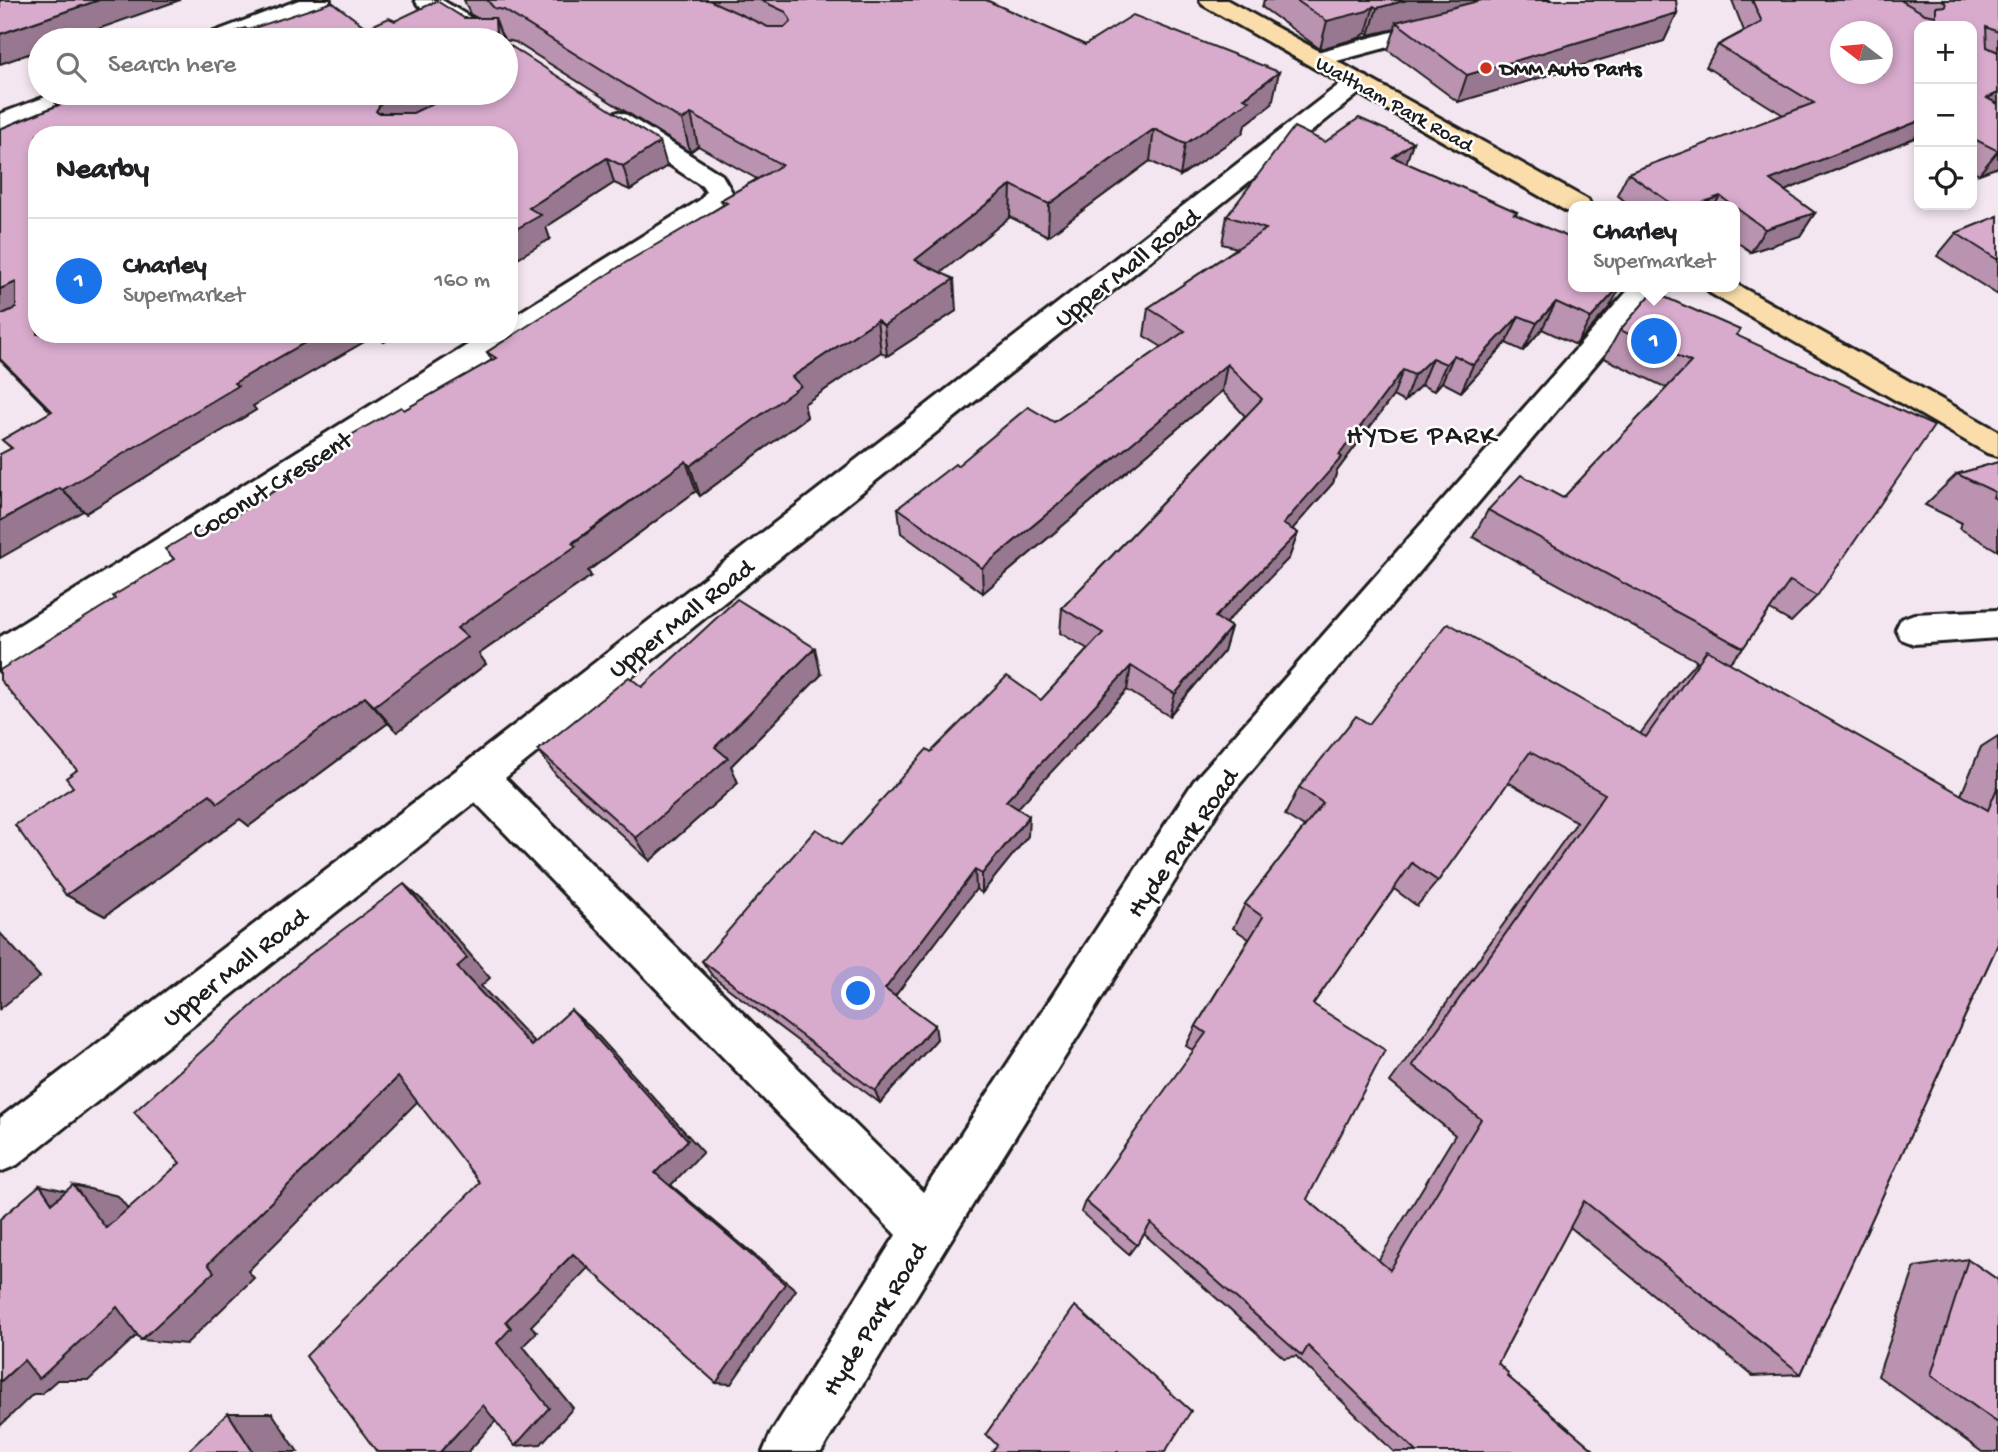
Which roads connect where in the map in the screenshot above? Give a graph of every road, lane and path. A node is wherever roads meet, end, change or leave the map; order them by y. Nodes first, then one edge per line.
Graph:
1 (318, 0) edge
2 (426, 0) edge
3 (1211, 0) edge
4 (1537, 0) edge
5 (477, 3) dead end
6 (449, 14) junction
7 (245, 28) edge
8 (472, 28) edge
9 (1318, 60) junction
10 (1358, 82) junction
11 (47, 105) edge
12 (595, 106) edge
13 (0, 123) edge
14 (1569, 201) edge
15 (1643, 292) edge
16 (1729, 292) edge
17 (518, 328) edge
18 (494, 343) edge
19 (1998, 445) edge
20 (1998, 624) edge
21 (1914, 629) dead end
22 (0, 656) edge
23 (477, 777) junction
24 (0, 1147) edge
25 (927, 1231) junction
26 (790, 1452) edge

1 - 7 street
2 - 6 street
3 - 9 main road, Waltham Park Road
4 - 9 street
5 - 6 street
6 - 8 street
9 - 10 main road, Waltham Park Road
10 - 14 main road, Waltham Park Road
10 - 23 street, Upper Mall Road
11 - 13 street
12 - 17 street, Coconut Crescent
15 - 25 street, Hyde Park Road
16 - 19 main road
18 - 22 street, Coconut Crescent
20 - 21 street
23 - 24 street, Upper Mall Road
23 - 25 street
25 - 26 street, Hyde Park Road

